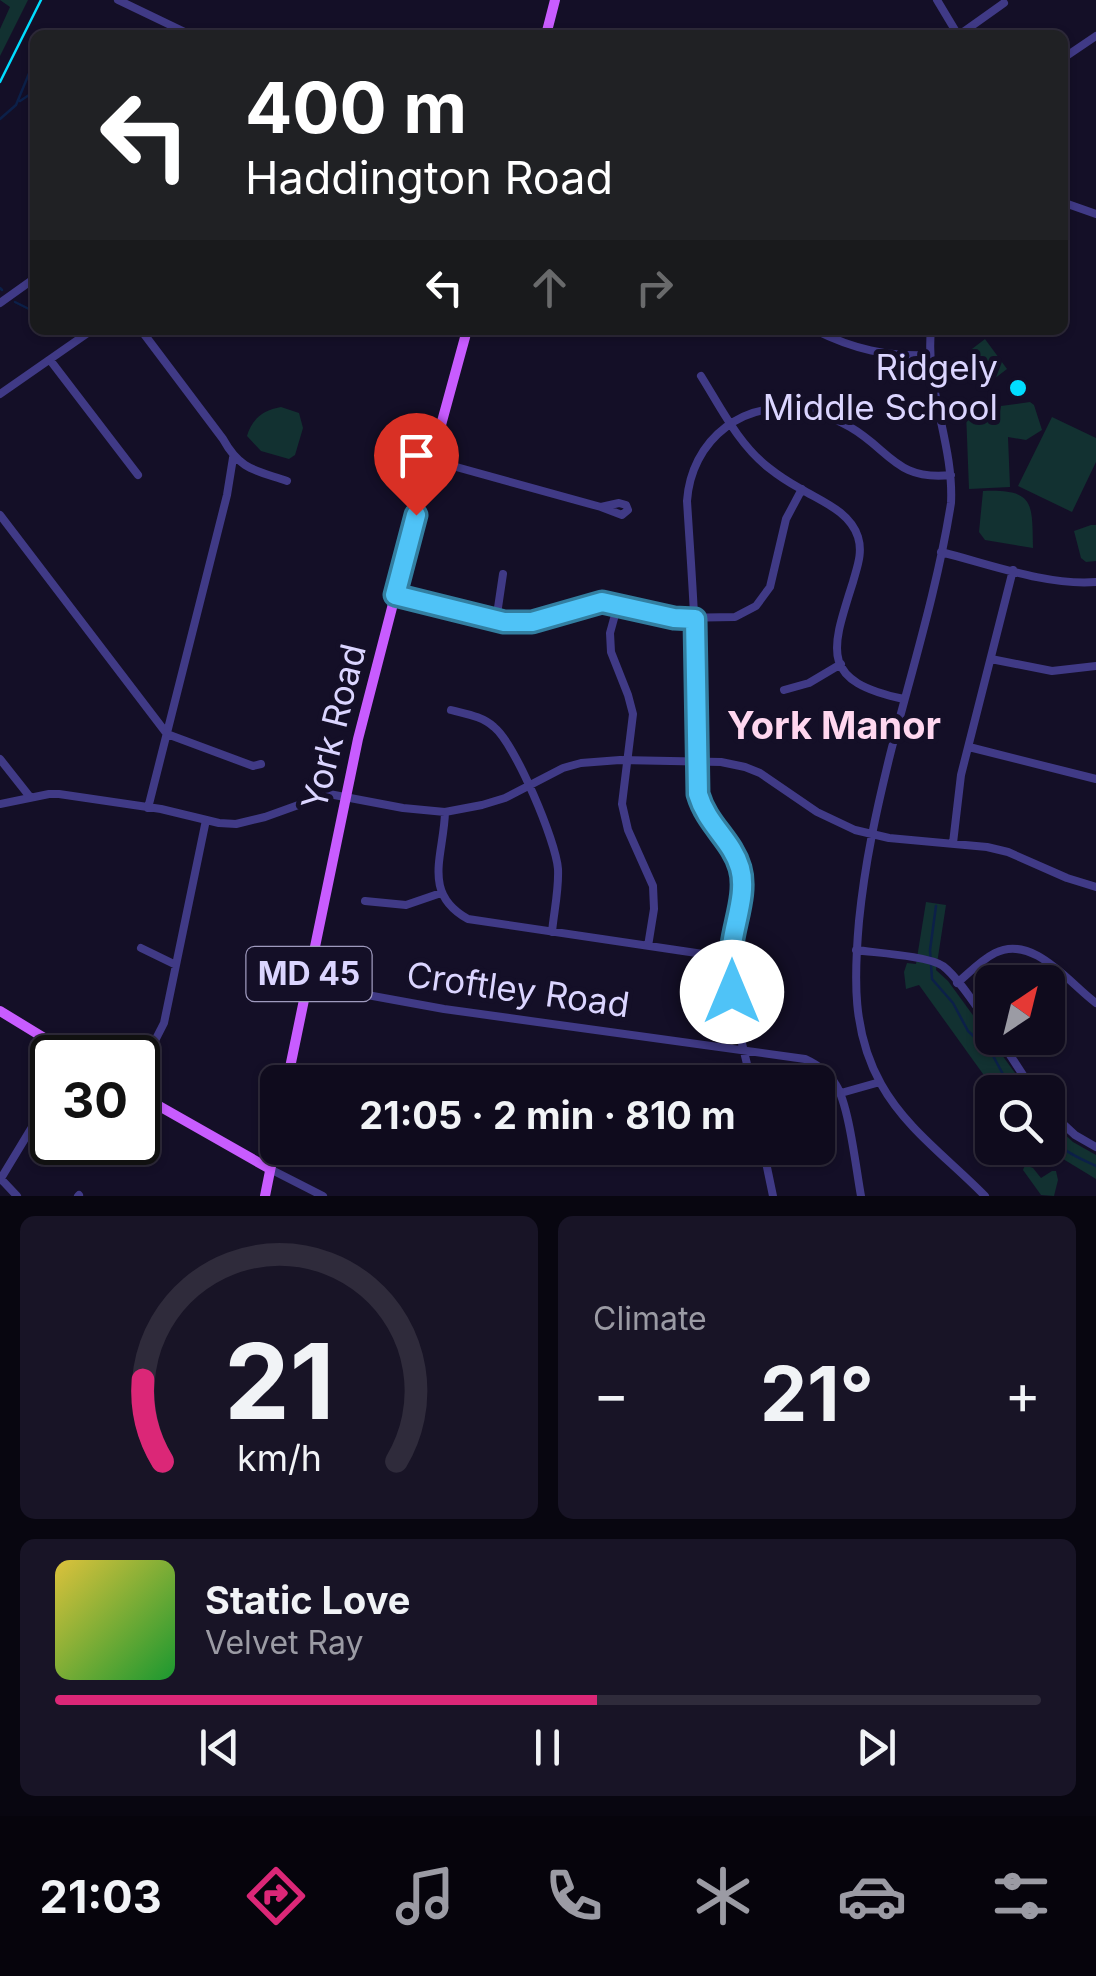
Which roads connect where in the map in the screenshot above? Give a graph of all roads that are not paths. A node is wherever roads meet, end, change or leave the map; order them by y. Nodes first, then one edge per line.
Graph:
1 (118, 0) edge
2 (555, 0) edge
3 (937, 0) edge
4 (1004, 2) dead end
5 (181, 30) edge
6 (547, 30) edge
7 (955, 30) edge
8 (965, 30) edge
9 (1096, 36) edge
10 (1068, 55) edge
11 (1068, 204) edge
12 (1096, 214) edge
13 (30, 282) edge
14 (0, 303) edge
15 (85, 335) edge
16 (145, 335) edge
17 (466, 335) edge
18 (825, 335) edge
19 (932, 335) edge
20 (930, 356) junction
21 (50, 360) junction
22 (701, 376) dead end
23 (0, 394) edge
24 (730, 423) junction
25 (232, 458) junction
26 (431, 460) junction
27 (138, 475) dead end
28 (952, 475) junction
29 (287, 481) dead end
30 (802, 489) junction
31 (601, 507) dead end
32 (0, 514) edge
33 (941, 552) junction
34 (1013, 570) junction
35 (503, 574) dead end
36 (1096, 582) edge
37 (395, 595) junction
38 (618, 604) junction
39 (695, 619) junction
40 (496, 621) junction
41 (991, 659) junction
42 (840, 664) junction
43 (1096, 666) edge
44 (784, 690) dead end
45 (904, 699) junction
46 (451, 710) dead end
47 (167, 734) junction
48 (969, 746) junction
49 (0, 758) edge
50 (628, 760) junction
51 (696, 762) junction
52 (261, 764) dead end
53 (1096, 779) edge
54 (528, 786) junction
55 (345, 797) junction
56 (30, 798) junction
57 (0, 804) edge
58 (148, 808) junction
59 (445, 812) junction
60 (206, 820) junction
61 (870, 834) junction
62 (953, 844) junction
63 (1096, 887) edge
64 (441, 893) junction
65 (365, 901) dead end
66 (552, 932) junction
67 (648, 946) junction
68 (141, 948) dead end
69 (856, 950) junction
70 (730, 958) junction
71 (176, 965) junction
72 (957, 982) junction
73 (307, 984) junction
74 (1096, 1004) edge
75 (975, 1006) edge
76 (0, 1011) edge
77 (39, 1035) edge
78 (158, 1035) edge
79 (744, 1050) junction
80 (290, 1065) edge
81 (747, 1065) edge
82 (880, 1082) junction
83 (840, 1094) junction
84 (160, 1106) edge
85 (1065, 1125) edge
86 (30, 1130) edge
87 (1096, 1147) edge
88 (271, 1165) edge
89 (766, 1165) edge
90 (270, 1169) junction
91 (0, 1179) edge
92 (17, 1196) edge
93 (265, 1196) edge
94 (323, 1196) edge
95 (773, 1196) edge
96 (861, 1196) edge
97 (984, 1196) edge

1 - 5 street
2 - 6 main road
3 - 7 street
4 - 8 street
9 - 10 street
11 - 12 street
13 - 14 street
15 - 21 street
16 - 25 street
17 - 26 main road, York Road / MD 45
18 - 20 street
19 - 20 street
20 - 28 street
21 - 23 street
21 - 27 street
22 - 24 street
24 - 28 street
24 - 30 street
24 - 39 street
25 - 29 street
25 - 47 street
26 - 31 street
26 - 37 main road, York Road / MD 45
28 - 33 street
30 - 39 street
30 - 42 street
32 - 47 street
33 - 34 street
33 - 45 street
34 - 36 street
34 - 41 street
35 - 40 street
37 - 40 street
37 - 55 main road, York Road / MD 45
38 - 39 street
38 - 40 street
38 - 50 street
39 - 51 street
41 - 43 street
41 - 48 street
42 - 44 street
42 - 45 street
45 - 61 street
46 - 54 street
47 - 52 street
47 - 58 street
48 - 53 street
48 - 62 street
49 - 56 street
50 - 51 street
50 - 54 street
50 - 67 street
51 - 61 street
51 - 70 street
54 - 59 street
54 - 66 street
55 - 59 street
55 - 60 street
55 - 73 main road, York Road / MD 45
56 - 57 street
56 - 58 street
58 - 60 street
59 - 64 street
60 - 71 street
61 - 62 street
61 - 69 street
62 - 63 street
64 - 65 street
64 - 66 street
66 - 67 street
67 - 70 street
68 - 71 street
69 - 72 street
69 - 82 street
70 - 79 street
71 - 78 street
72 - 74 street
72 - 75 street
73 - 79 street, Croftley Road
73 - 80 main road, York Road / MD 45
76 - 77 main road
79 - 81 street
79 - 83 street, Croftley Road
82 - 83 street
82 - 97 street
83 - 96 street
84 - 90 main road
85 - 87 street
86 - 91 street
88 - 90 main road
89 - 95 street
90 - 93 main road
90 - 94 street
91 - 92 street

